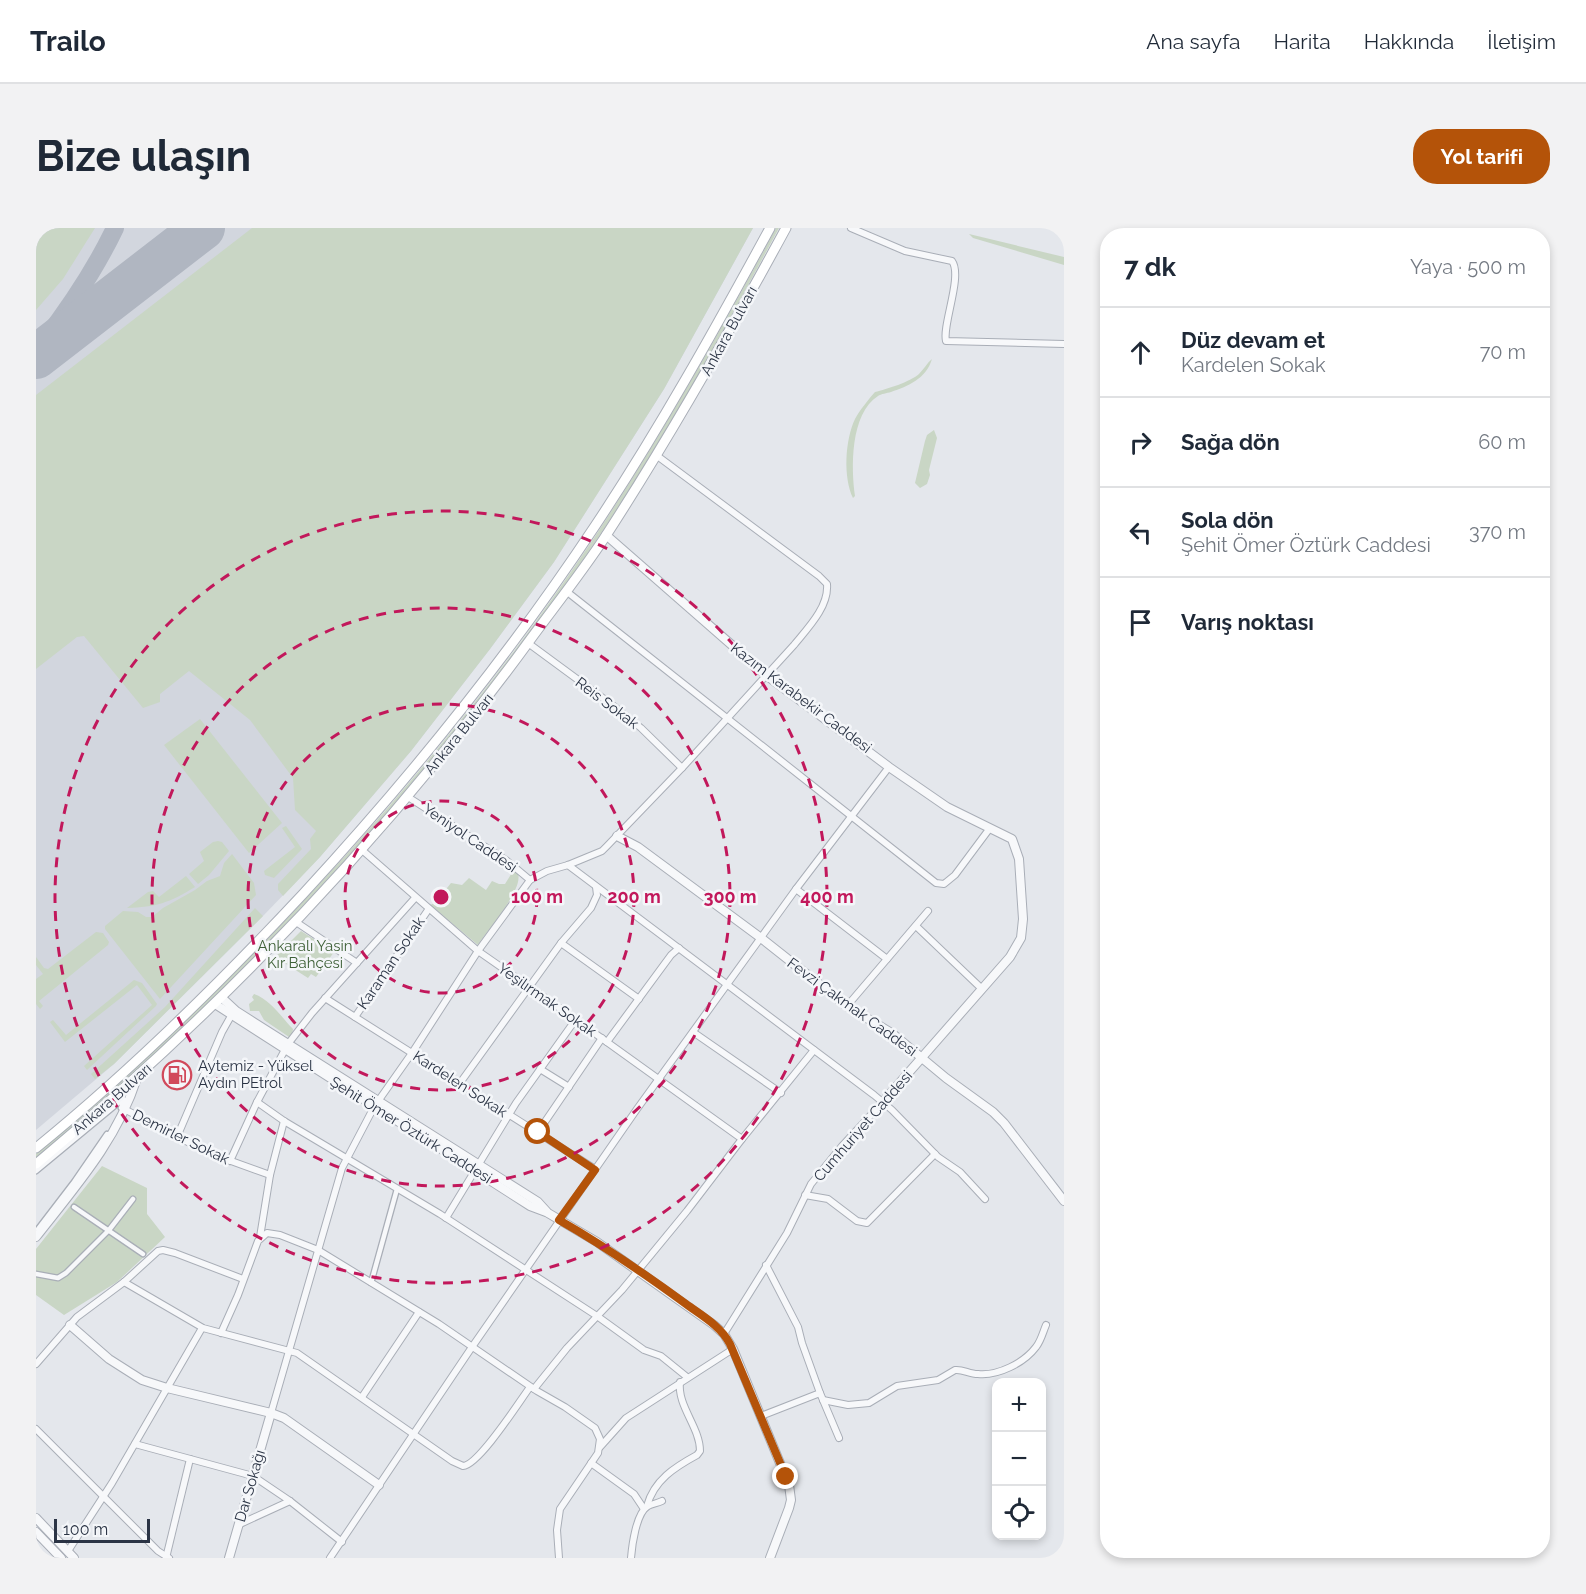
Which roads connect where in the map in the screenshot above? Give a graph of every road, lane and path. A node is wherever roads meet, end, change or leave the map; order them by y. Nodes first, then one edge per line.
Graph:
1 (770, 228) edge
2 (786, 228) edge
3 (851, 228) edge
4 (1064, 344) edge
5 (656, 455) junction
6 (606, 535) junction
7 (566, 591) junction
8 (528, 643) junction
9 (766, 675) junction
10 (728, 717) junction
11 (889, 767) junction
12 (682, 768) junction
13 (408, 797) junction
14 (852, 815) junction
15 (990, 828) junction
16 (617, 836) junction
17 (362, 850) junction
18 (568, 865) junction
19 (530, 880) junction
20 (596, 887) junction
21 (796, 889) junction
22 (415, 898) junction
23 (428, 910) junction
24 (928, 911) dead end
25 (296, 922) junction
26 (916, 926) junction
27 (1023, 933) joint
28 (761, 938) junction
29 (561, 943) junction
30 (679, 948) junction
31 (478, 951) junction
32 (887, 959) junction
33 (357, 963) junction
34 (727, 984) junction
35 (529, 987) junction
36 (982, 989) junction
37 (325, 998) junction
38 (639, 999) junction
39 (218, 1001) junction
40 (848, 1006) junction
41 (231, 1017) junction
42 (355, 1017) junction
43 (576, 1019) junction
44 (693, 1032) junction
45 (605, 1040) junction
46 (286, 1047) junction
47 (814, 1050) junction
48 (412, 1053) junction
49 (922, 1058) junction
50 (540, 1069) junction
51 (137, 1078) junction
52 (659, 1079) junction
53 (460, 1083) junction
54 (569, 1087) junction
55 (781, 1093) junction
56 (257, 1102) junction
57 (882, 1103) junction
58 (376, 1104) junction
59 (126, 1110) junction
60 (509, 1117) junction
61 (284, 1121) junction
62 (538, 1132) junction
63 (177, 1137) junction
64 (742, 1139) junction
65 (36, 1148) edge
66 (934, 1154) junction
67 (346, 1158) junction
68 (230, 1161) junction
69 (36, 1164) edge
70 (477, 1168) junction
71 (595, 1170) junction
72 (36, 1171) edge
73 (270, 1175) junction
74 (397, 1189) junction
75 (805, 1195) junction
76 (133, 1199) dead end
77 (985, 1199) dead end
78 (1064, 1201) edge
79 (74, 1207) dead end
80 (446, 1218) junction
81 (559, 1220) junction
82 (109, 1230) junction
83 (36, 1231) edge
84 (36, 1237) edge
85 (260, 1237) junction
86 (318, 1250) junction
87 (143, 1254) dead end
88 (766, 1265) junction
89 (525, 1270) junction
90 (638, 1270) junction
91 (36, 1274) edge
92 (243, 1279) junction
93 (124, 1282) junction
94 (371, 1283) junction
95 (419, 1312) junction
96 (597, 1316) junction
97 (70, 1325) junction
98 (1046, 1325) dead end
99 (202, 1328) junction
100 (220, 1333) junction
101 (724, 1334) junction
102 (472, 1347) junction
103 (290, 1350) junction
104 (733, 1350) junction
105 (39, 1355) edge
106 (36, 1364) edge
107 (687, 1377) junction
108 (680, 1382) junction
109 (167, 1388) junction
110 (532, 1388) junction
111 (362, 1397) junction
112 (822, 1397) junction
113 (271, 1413) junction
114 (761, 1416) junction
115 (36, 1429) edge
116 (414, 1434) junction
117 (839, 1438) dead end
118 (135, 1444) junction
119 (600, 1447) junction
120 (190, 1459) junction
121 (591, 1463) junction
122 (253, 1476) junction
123 (379, 1485) junction
124 (103, 1496) junction
125 (290, 1501) junction
126 (662, 1501) dead end
127 (646, 1508) junction
128 (36, 1518) edge
129 (240, 1524) junction
130 (38, 1529) edge
131 (342, 1542) junction
132 (71, 1555) edge
133 (61, 1558) edge
134 (167, 1558) edge
135 (229, 1558) edge
136 (330, 1558) edge
137 (559, 1558) edge
138 (631, 1558) edge
139 (770, 1558) edge

1 - 65 main road, Ankara Bulvarı
2 - 5 main road, Ankara Bulvarı
3 - 4 street
5 - 6 main road, Ankara Bulvarı
5 - 9 street
6 - 7 main road, Ankara Bulvarı
6 - 9 street, Kazım Karabekir Caddesi
7 - 8 main road, Ankara Bulvarı
7 - 10 street
8 - 12 street, Reis Sokak
8 - 13 main road, Ankara Bulvarı
9 - 10 street
9 - 11 street, Kazım Karabekir Caddesi
10 - 12 street
10 - 14 street
11 - 14 street
11 - 15 street, Kazım Karabekir Caddesi
12 - 16 street
13 - 17 main road, Ankara Bulvarı
13 - 19 street, Yeniyol Caddesi
14 - 15 street
14 - 21 street
15 - 27 street, Kazım Karabekir Caddesi
16 - 18 street
16 - 28 street, Fevzi Çakmak Caddesi
17 - 22 street, Yeşilırmak Sokak
17 - 25 main road, Ankara Bulvarı
18 - 19 street
18 - 20 street
19 - 31 street
20 - 29 street
20 - 30 street
21 - 28 street
21 - 32 street
22 - 23 street, Yeşilırmak Sokak
22 - 33 street
23 - 31 street, Yeşilırmak Sokak
23 - 42 street, Karaman Sokak
24 - 26 street
25 - 33 street
25 - 39 main road, Ankara Bulvarı
26 - 32 street
26 - 36 street
27 - 36 street, Cumhuriyet Caddesi
28 - 34 street
28 - 40 street, Fevzi Çakmak Caddesi
29 - 35 street
29 - 38 street
30 - 34 street
30 - 38 street
31 - 35 street, Yeşilırmak Sokak
31 - 48 street
32 - 40 street
33 - 37 street
34 - 44 street
34 - 47 street
35 - 43 street, Yeşilırmak Sokak
35 - 53 street
36 - 49 street, Cumhuriyet Caddesi
37 - 42 street, Kardelen Sokak
37 - 46 street
38 - 45 street
39 - 41 street, Şehit Ömer Öztürk Caddesi
39 - 46 street, Şehit Ömer Öztürk Caddesi
39 - 51 main road, Ankara Bulvarı
40 - 49 street, Fevzi Çakmak Caddesi
41 - 46 street, Şehit Ömer Öztürk Caddesi
41 - 63 street
42 - 48 street, Kardelen Sokak
43 - 45 street, Yeşilırmak Sokak
43 - 50 street
44 - 52 street
44 - 55 street
45 - 52 street, Yeşilırmak Sokak
45 - 54 street
46 - 56 street
46 - 58 street, Şehit Ömer Öztürk Caddesi
47 - 55 street
47 - 57 street
48 - 53 street, Kardelen Sokak
48 - 58 street
49 - 57 street, Cumhuriyet Caddesi
49 - 78 street, Fevzi Çakmak Caddesi
50 - 54 street
50 - 60 street
51 - 59 street
51 - 69 main road, Ankara Bulvarı
52 - 64 street, Yeşilırmak Sokak
52 - 71 street
53 - 60 street, Kardelen Sokak
54 - 62 street
55 - 64 street
56 - 61 street
56 - 68 street
57 - 66 street
57 - 75 street, Cumhuriyet Caddesi
58 - 67 street
58 - 70 street, Şehit Ömer Öztürk Caddesi
59 - 63 street, Demirler Sokak
59 - 84 street
60 - 62 street, Kardelen Sokak
60 - 70 street
61 - 67 street
61 - 73 street
62 - 71 street, Kardelen Sokak
63 - 68 street, Demirler Sokak
64 - 90 street
66 - 75 street
66 - 77 street
67 - 74 street
67 - 86 street
68 - 73 street, Demirler Sokak
70 - 80 street
70 - 81 street, Şehit Ömer Öztürk Caddesi
71 - 81 street
72 - 83 street
73 - 85 street
74 - 80 street
74 - 94 street
75 - 88 street, Cumhuriyet Caddesi
76 - 82 street
79 - 82 street
80 - 89 street
81 - 89 street
81 - 90 street, Şehit Ömer Öztürk Caddesi
82 - 87 street
82 - 91 street
85 - 86 street
85 - 92 street
86 - 94 street
86 - 103 street
88 - 101 street, Cumhuriyet Caddesi
88 - 112 street
89 - 96 street
89 - 102 street
90 - 96 street
90 - 101 street, Şehit Ömer Öztürk Caddesi
92 - 93 street
92 - 100 street
93 - 97 street
93 - 99 street
94 - 95 street
95 - 102 street
95 - 111 street
96 - 107 street
96 - 110 street
97 - 105 street
97 - 109 street
98 - 112 street
99 - 100 street
99 - 109 street
100 - 103 street
101 - 104 street, Şehit Ömer Öztürk Caddesi
102 - 110 street
102 - 116 street
103 - 111 street
103 - 113 street
104 - 107 street
104 - 114 street, Şehit Ömer Öztürk Caddesi
105 - 106 street
107 - 108 street
108 - 119 street
108 - 127 street
109 - 113 street
109 - 118 street
110 - 116 street
110 - 119 street
111 - 116 street
112 - 114 street
112 - 117 street
113 - 122 street, Dar Sokağı
113 - 123 street
114 - 139 street, Şehit Ömer Öztürk Caddesi
115 - 124 street
116 - 123 street
118 - 120 street
118 - 124 street
119 - 121 street
120 - 122 street
120 - 134 street
121 - 127 street
121 - 137 street
122 - 125 street
122 - 129 street, Dar Sokağı
123 - 131 street
124 - 132 street
124 - 134 street
125 - 129 street
125 - 131 street
126 - 127 street
127 - 138 street
128 - 130 street
129 - 135 street, Dar Sokağı
130 - 132 street
130 - 133 street
131 - 136 street

